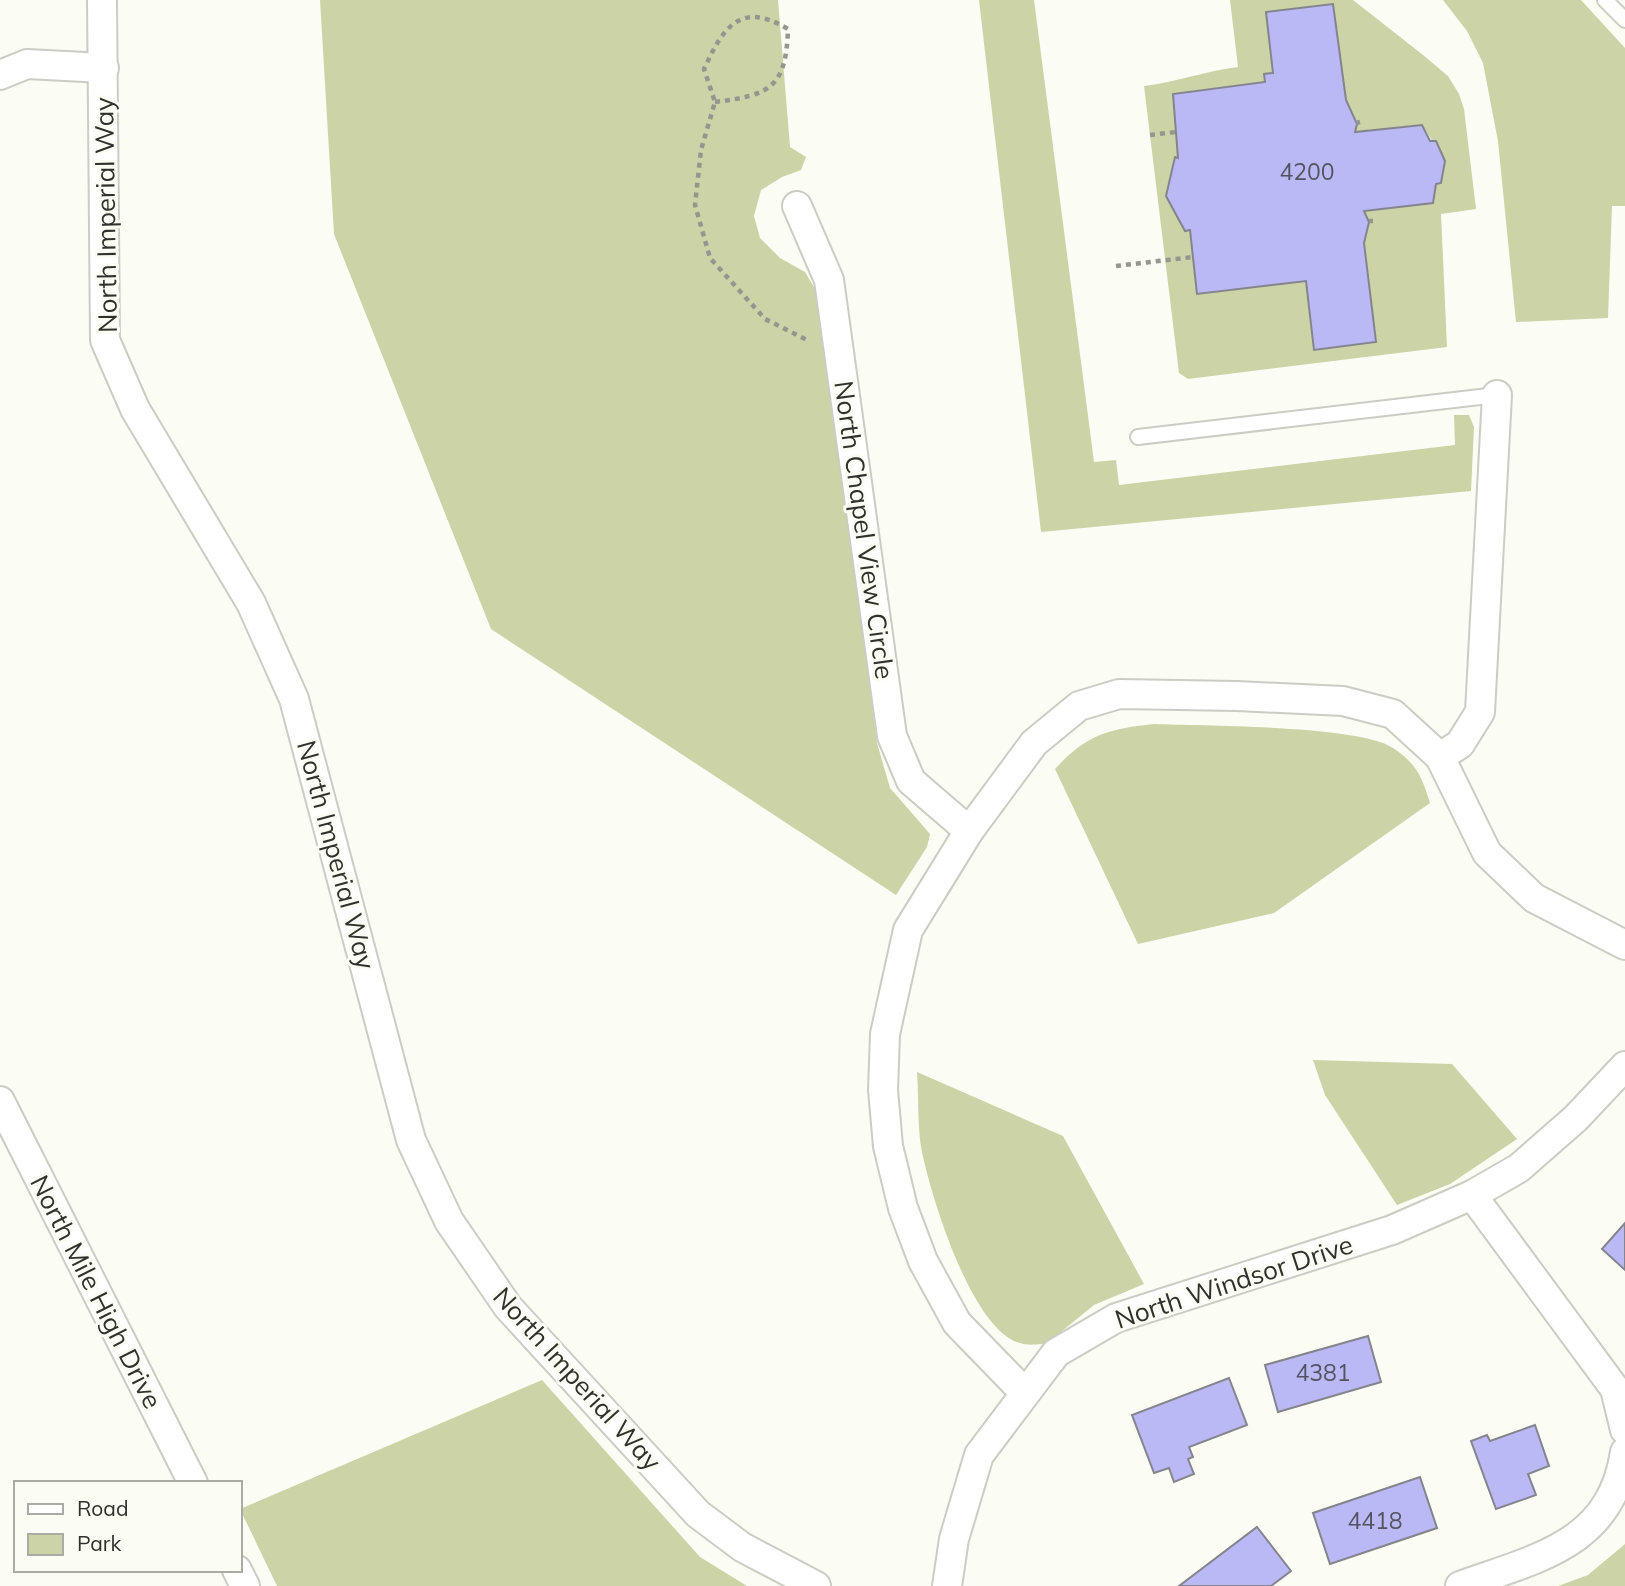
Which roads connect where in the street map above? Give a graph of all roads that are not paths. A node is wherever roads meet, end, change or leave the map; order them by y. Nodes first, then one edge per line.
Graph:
1 (102, 0) edge
2 (1605, 0) edge
3 (1625, 20) edge
4 (104, 68) junction
5 (0, 75) edge
6 (797, 205) dead end
7 (1497, 395) joint
8 (1138, 437) dead end
9 (1440, 757) junction
10 (969, 831) junction
11 (1625, 945) edge
12 (1625, 1066) edge
13 (0, 1101) edge
14 (1472, 1195) junction
15 (1024, 1392) junction
16 (1625, 1430) edge
17 (1624, 1460) edge
18 (192, 1481) edge
19 (816, 1586) edge
20 (947, 1586) edge
21 (1460, 1586) edge

1 - 4 street, North Imperial Way
2 - 3 lane
4 - 5 street
4 - 19 street, North Imperial Way
6 - 10 street, North Chapel View Circle
7 - 8 lane
7 - 9 street
9 - 10 street
9 - 11 street
10 - 15 street
12 - 14 street, North Windsor Drive
13 - 18 street, North Mile High Drive
14 - 15 street, North Windsor Drive
14 - 16 street
15 - 20 street, North Windsor Drive
17 - 21 street

